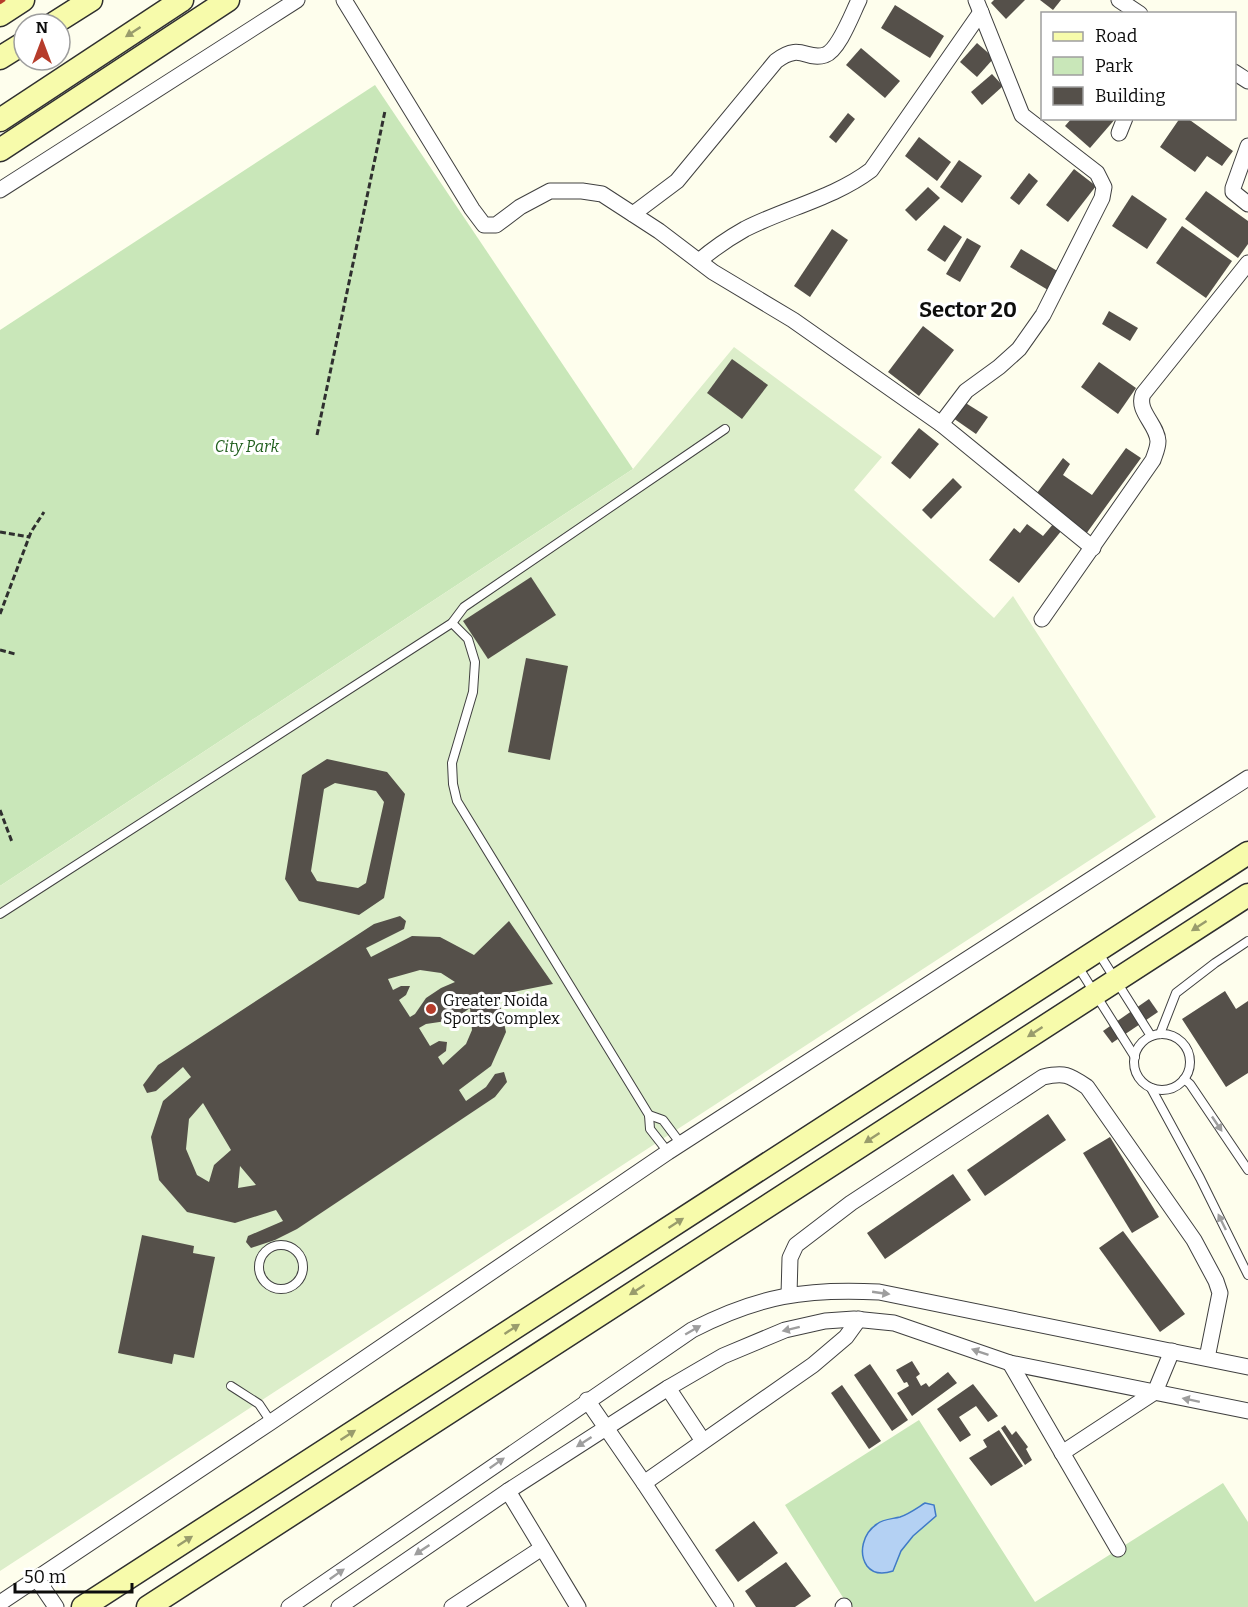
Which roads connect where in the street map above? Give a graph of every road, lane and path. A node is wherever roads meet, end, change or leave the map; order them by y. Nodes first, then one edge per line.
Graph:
1 (23, 0) edge
2 (91, 0) edge
3 (182, 0) edge
4 (228, 0) edge
5 (297, 0) edge
6 (344, 0) edge
7 (859, 0) edge
8 (1119, 0) edge
9 (978, 6) edge
10 (72, 12) edge
11 (1137, 12) edge
12 (0, 15) edge
13 (385, 111) dead end
14 (0, 120) edge
15 (1124, 120) edge
16 (1119, 133) dead end
17 (1248, 146) edge
18 (0, 150) edge
19 (0, 190) edge
20 (1248, 204) edge
21 (633, 214) junction
22 (699, 261) junction
23 (1248, 262) edge
24 (941, 424) junction
25 (725, 429) dead end
26 (316, 435) dead end
27 (44, 512) dead end
28 (0, 532) edge
29 (30, 537) junction
30 (1093, 548) junction
31 (0, 614) edge
32 (1042, 619) dead end
33 (452, 623) junction
34 (0, 650) edge
35 (15, 654) dead end
36 (1248, 778) edge
37 (0, 810) edge
38 (12, 842) dead end
39 (1248, 853) edge
40 (1248, 895) edge
41 (0, 914) edge
42 (1248, 941) edge
43 (1097, 950) junction
44 (1076, 964) junction
45 (1115, 981) junction
46 (1096, 993) junction
47 (1160, 1034) junction
48 (1151, 1036) junction
49 (1135, 1057) junction
50 (1184, 1079) junction
51 (1151, 1088) junction
52 (649, 1115) junction
53 (675, 1148) junction
54 (1248, 1170) edge
55 (1245, 1259) edge
56 (1248, 1275) edge
57 (277, 1289) joint
58 (789, 1295) junction
59 (859, 1319) junction
60 (1172, 1351) junction
61 (1207, 1358) junction
62 (1010, 1363) junction
63 (1248, 1367) edge
64 (231, 1386) dead end
65 (668, 1388) junction
66 (1155, 1392) junction
67 (587, 1400) junction
68 (1248, 1412) edge
69 (271, 1422) junction
70 (607, 1427) junction
71 (703, 1441) junction
72 (1062, 1453) junction
73 (645, 1483) junction
74 (508, 1491) junction
75 (542, 1548) junction
76 (1118, 1550) dead end
77 (37, 1579) junction
78 (0, 1603) edge
79 (56, 1607) edge
80 (83, 1607) edge
81 (148, 1607) edge
82 (289, 1607) edge
83 (339, 1607) edge
84 (452, 1607) edge
85 (578, 1607) edge
86 (726, 1607) edge

1 - 12 street
2 - 10 street
3 -> 14 street
4 - 18 street
5 - 19 street
6 - 21 street
7 - 21 street
8 - 11 street
9 - 22 street
9 - 24 street
13 - 26 path
15 - 16 street
17 - 20 street
21 - 22 street
22 - 24 street
23 - 30 street
24 - 30 street
25 - 33 lane
27 - 29 path
28 - 29 path
29 - 31 path
30 - 32 street
33 - 41 lane
33 - 52 lane
34 - 35 path
36 - 53 street
37 - 38 path
39 - 43 street
40 -> 45 street
42 - 47 lane
43 - 44 street
43 - 45 lane
44 - 46 lane
80 -> 44 street
45 - 46 street
45 - 48 lane
46 - 49 lane
46 -> 81 street
47 - 48 lane
47 - 50 lane
48 - 49 lane
49 - 51 lane
50 - 51 lane
50 -> 54 lane
55 -> 51 lane
52 - 53 lane
52 - 53 lane
53 - 69 street
55 - 56 lane
57 - 57 lane
58 -> 60 street
58 - 61 street
67 -> 58 street
62 -> 59 street
59 -> 65 street
59 - 71 street
60 - 61 street
60 - 66 street
61 - 63 street
62 - 66 street
62 - 72 street
64 - 69 lane
65 - 70 street
65 - 71 street
68 -> 66 street
66 - 72 street
67 - 70 street
82 -> 67 street
69 - 77 street
70 - 73 street
70 -> 74 street
71 - 73 street
72 - 76 street
73 - 86 street
74 - 75 street
74 -> 83 street
75 - 84 street
75 - 85 street
77 - 78 street
77 - 79 street

